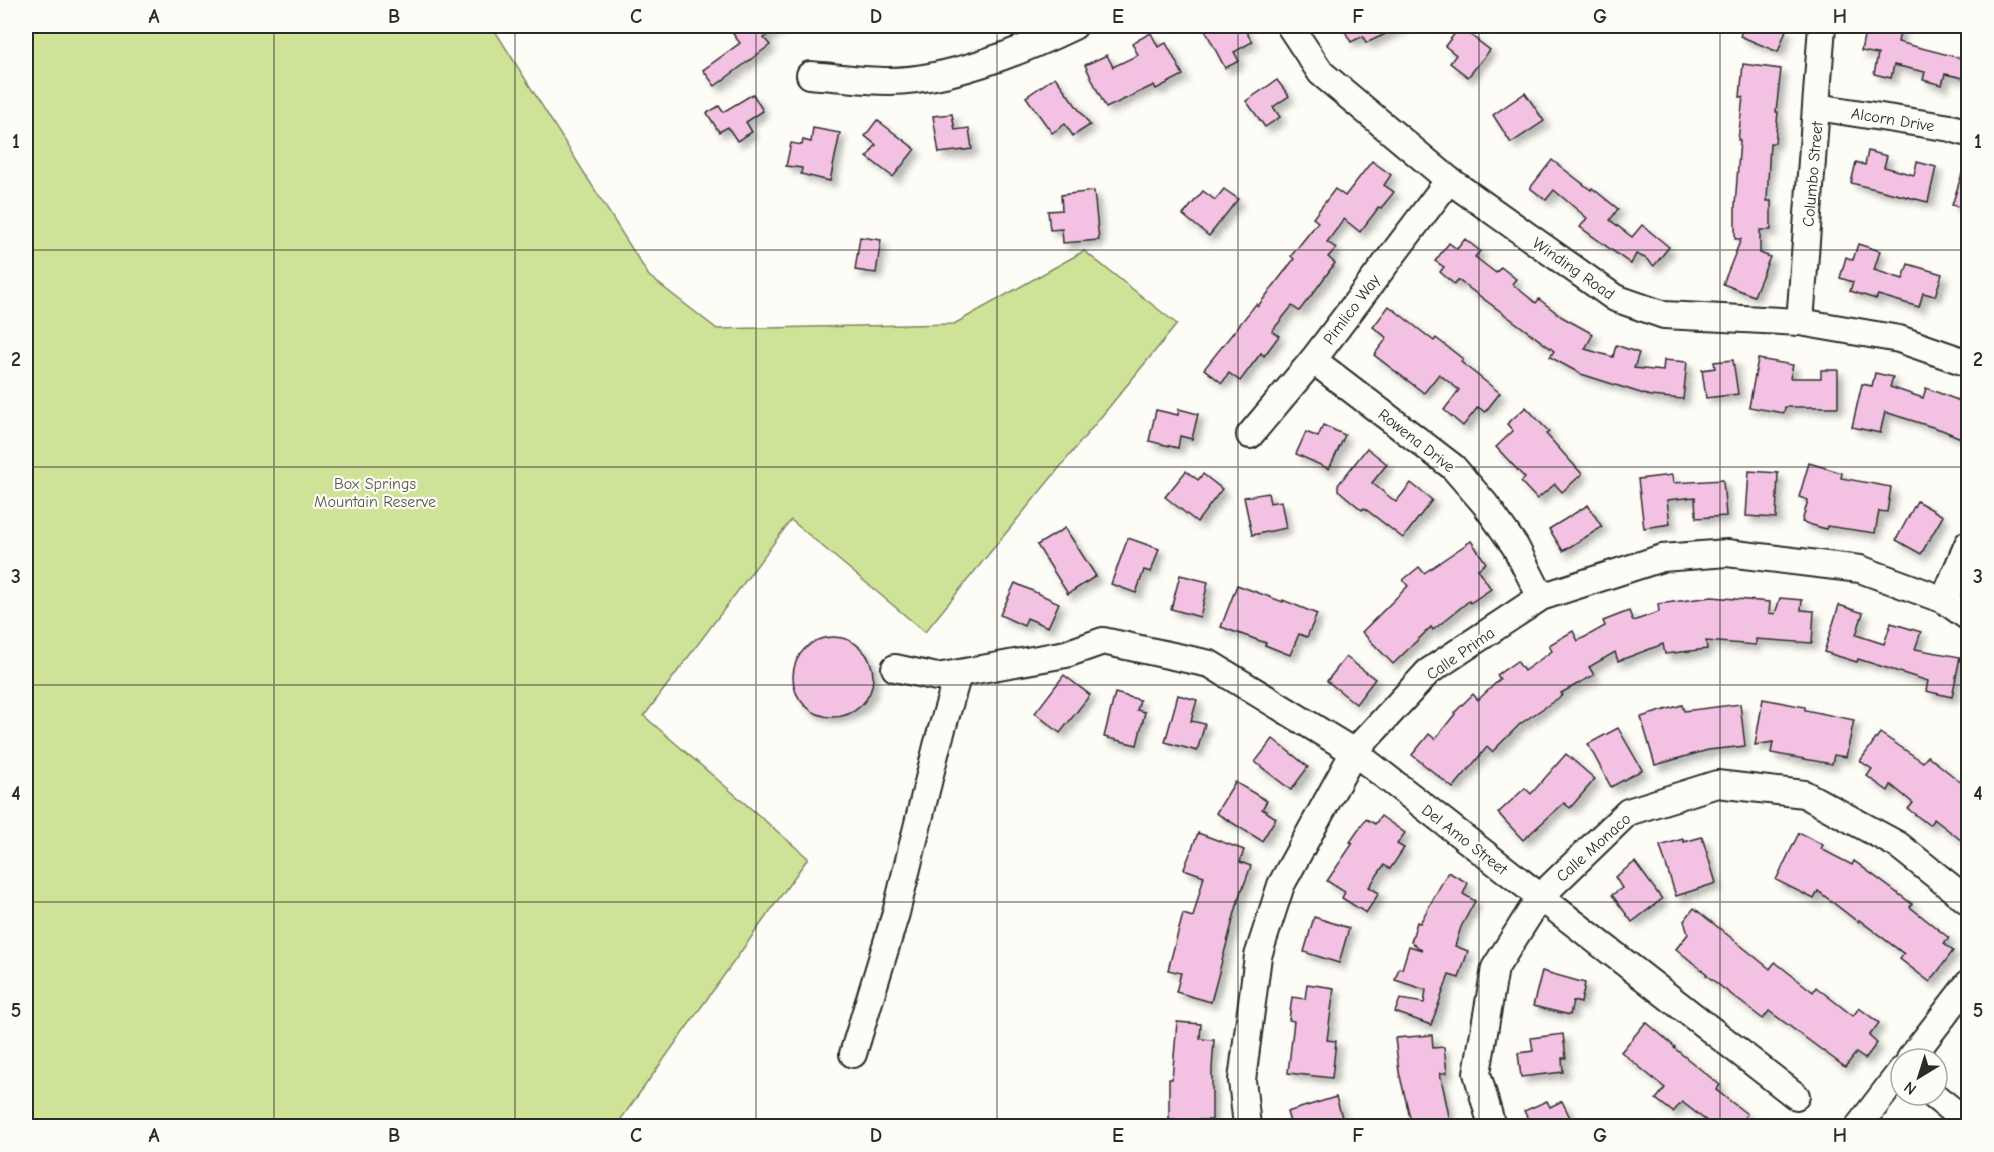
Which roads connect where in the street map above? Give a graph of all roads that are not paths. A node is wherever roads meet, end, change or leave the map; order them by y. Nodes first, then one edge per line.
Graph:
1 (1074, 26) edge
2 (1290, 26) edge
3 (1822, 26) edge
4 (810, 75) dead end
5 (1817, 107) junction
6 (1968, 133) edge
7 (1449, 180) junction
8 (1800, 322) junction
9 (1313, 360) junction
10 (1968, 363) edge
11 (1250, 435) dead end
12 (1968, 544) edge
13 (1541, 597) junction
14 (1944, 600) junction
15 (1968, 617) edge
16 (895, 668) dead end
17 (958, 674) junction
18 (1354, 752) junction
19 (1540, 897) junction
20 (1968, 901) edge
21 (1968, 984) edge
22 (1920, 1047) edge
23 (853, 1054) dead end
24 (1889, 1086) edge
25 (1796, 1096) dead end
26 (1948, 1107) edge
27 (1968, 1123) edge
28 (1247, 1126) edge
29 (1492, 1126) edge
30 (1858, 1126) edge

1 - 4 street
2 - 7 street, Winding Road
3 - 5 street, Columbo Street
5 - 6 street, Alcorn Drive
5 - 8 street, Columbo Street
7 - 8 street, Winding Road
7 - 9 street, Pimlico Way
8 - 10 street, Winding Road
9 - 11 street, Pimlico Way
9 - 13 street, Rowena Drive
12 - 14 street
13 - 14 street, Calle Prima
13 - 18 street, Calle Prima
14 - 15 street, Calle Prima
16 - 17 street
17 - 18 street, Del Amo Street
17 - 23 street
18 - 19 street, Del Amo Street
18 - 28 street, Calle Prima
19 - 20 street, Calle Monaco
19 - 25 street, Del Amo Street
19 - 29 street, Calle Monaco
21 - 22 street
24 - 30 street
26 - 27 street

